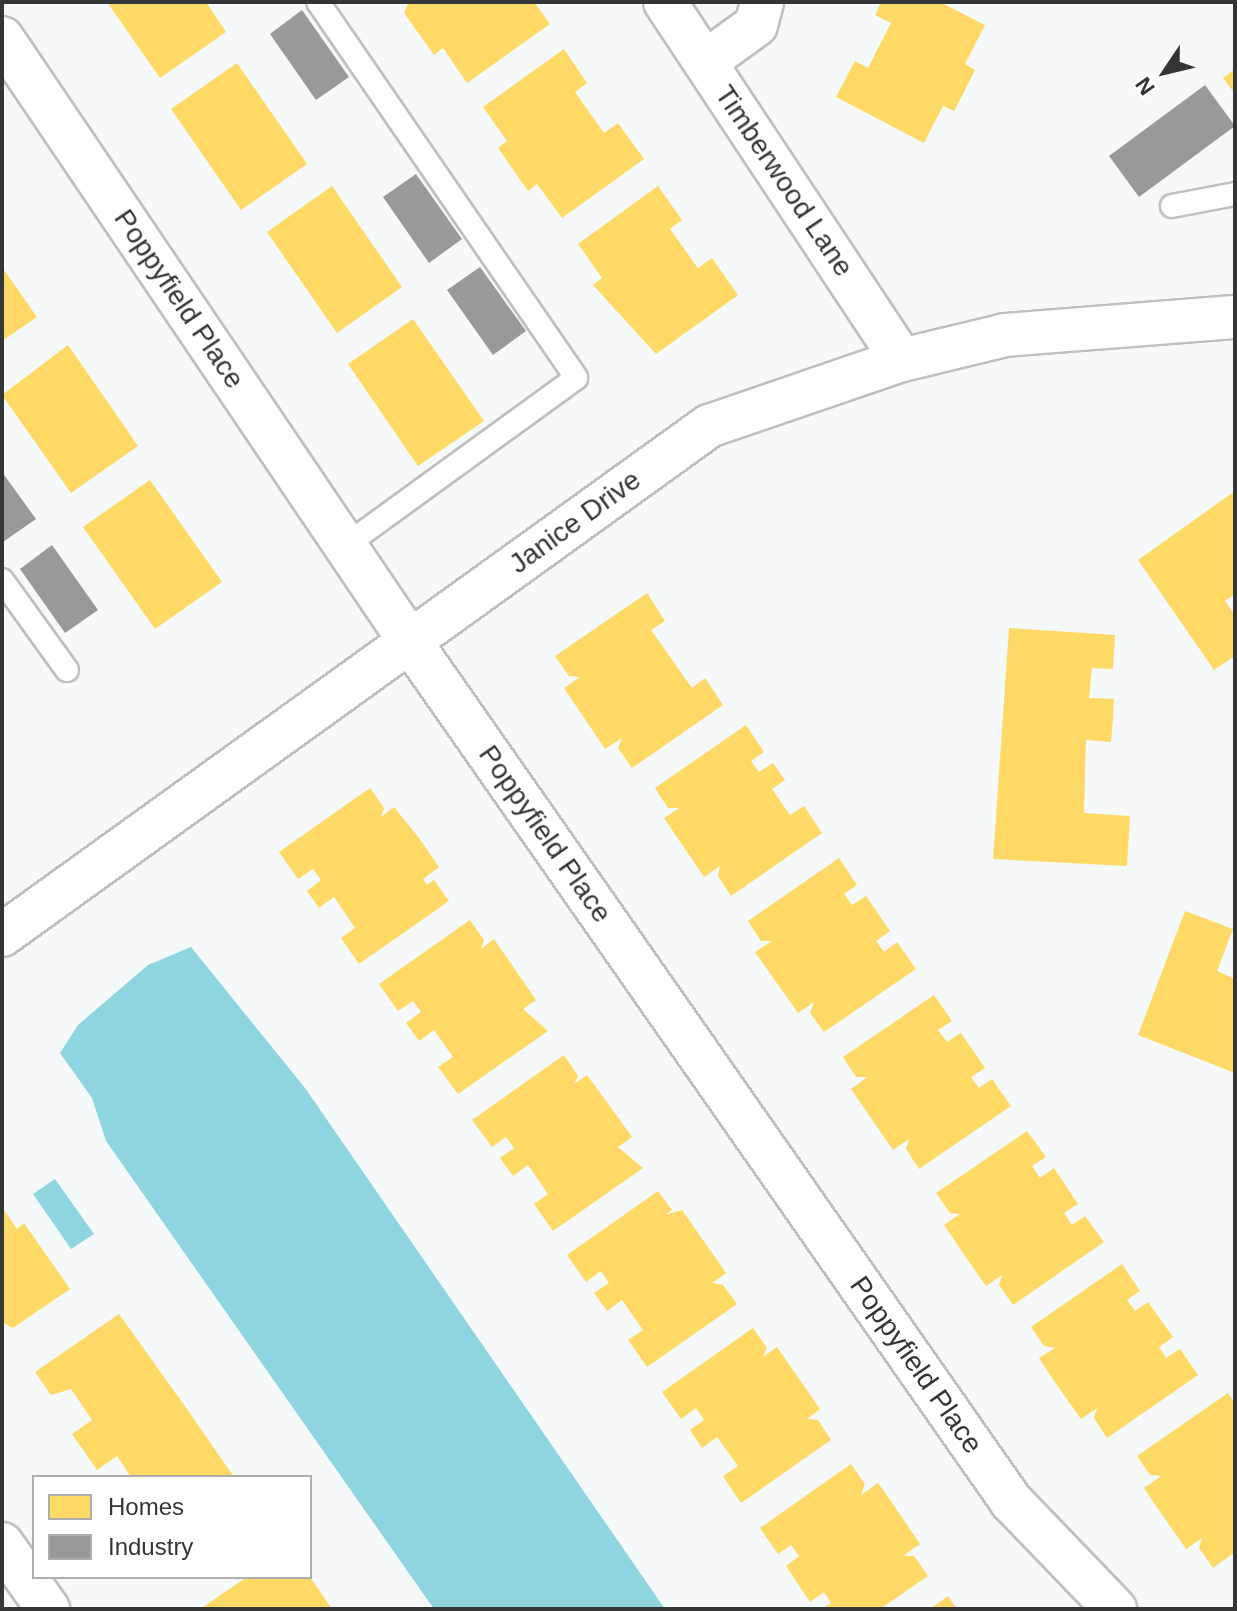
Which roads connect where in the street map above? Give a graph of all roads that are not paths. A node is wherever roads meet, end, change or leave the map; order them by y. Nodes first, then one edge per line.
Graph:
1 (318, 2) edge
2 (665, 2) edge
3 (762, 2) edge
4 (2, 38) edge
5 (705, 62) junction
6 (1235, 194) edge
7 (1172, 206) dead end
8 (1235, 317) edge
9 (902, 360) junction
10 (345, 546) junction
11 (2, 580) edge
12 (409, 640) junction
13 (67, 670) dead end
14 (2, 935) edge
15 (2, 1544) edge
16 (48, 1609) edge
17 (1115, 1609) edge

1 - 10 lane
2 - 5 street, Timberwood Lane
3 - 5 street
4 - 10 street, Poppyfield Place
5 - 9 street, Timberwood Lane
6 - 7 lane
8 - 9 street, Janice Drive
9 - 12 street, Janice Drive
10 - 12 street, Poppyfield Place
11 - 13 lane
12 - 14 street, Janice Drive
12 - 17 street, Poppyfield Place
15 - 16 street

